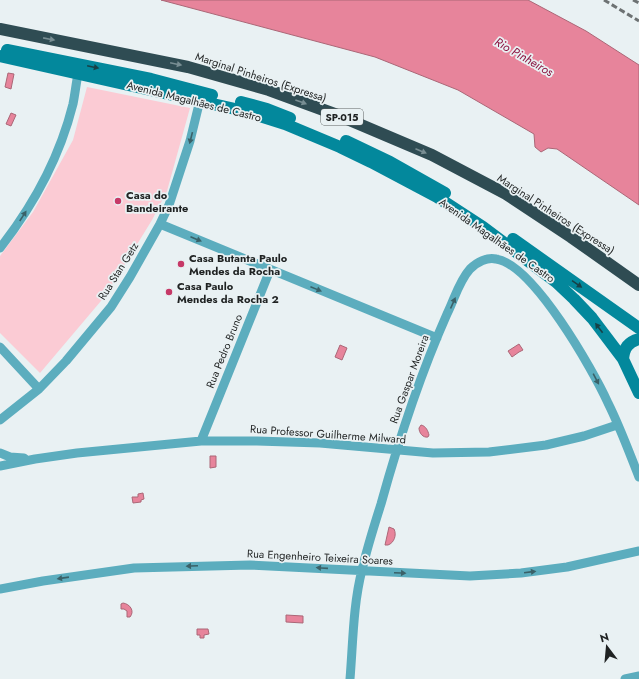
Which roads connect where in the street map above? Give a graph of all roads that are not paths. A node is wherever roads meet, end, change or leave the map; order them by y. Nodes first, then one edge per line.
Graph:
1 (4, 30) edge
2 (0, 48) edge
3 (0, 56) edge
4 (78, 74) junction
5 (200, 100) junction
6 (160, 224) junction
7 (0, 248) edge
8 (270, 270) junction
9 (639, 285) edge
10 (639, 328) edge
11 (437, 338) junction
12 (639, 339) edge
13 (0, 346) edge
14 (623, 359) junction
15 (39, 389) junction
16 (639, 393) edge
17 (0, 420) edge
18 (617, 425) junction
19 (202, 440) junction
20 (396, 450) junction
21 (0, 452) edge
22 (35, 459) junction
23 (0, 466) edge
24 (639, 477) edge
25 (639, 551) edge
26 (361, 571) junction
27 (0, 589) edge
28 (639, 676) edge
29 (350, 679) edge
30 (625, 679) edge

1 -> 9 highway, Marginal Pinheiros (Expressa) / SP-015
2 -> 10 main road
3 - 4 main road, Avenida Magalhães de Castro
4 - 5 main road, Avenida Magalhães de Castro
7 -> 4 street
5 -> 6 street, Rua Stan Getz
14 -> 5 main road, Avenida Magalhães de Castro
6 -> 8 street
6 - 15 street, Rua Stan Getz
8 -> 11 street
8 - 19 street, Rua Pedro Bruno
11 -> 18 street, Rua Gaspar Moreira
11 - 20 street, Rua Gaspar Moreira
12 - 14 main road
13 - 15 street
14 - 16 main road, Avenida Magalhães de Castro
15 - 17 street, Rua Stan Getz
18 - 20 street, Rua Professor Guilherme Milward
18 - 24 street
19 - 20 street, Rua Professor Guilherme Milward
19 - 22 street, Rua Professor Guilherme Milward
20 - 26 street, Rua Gaspar Moreira
21 - 22 street, Rua Professor Guilherme Milward
22 - 23 street, Rua Professor Guilherme Milward
26 -> 25 street, Rua Engenheiro Teixeira Soares
26 -> 27 street, Rua Engenheiro Teixeira Soares
26 - 29 street, Rua Gaspar Moreira
28 - 30 street

